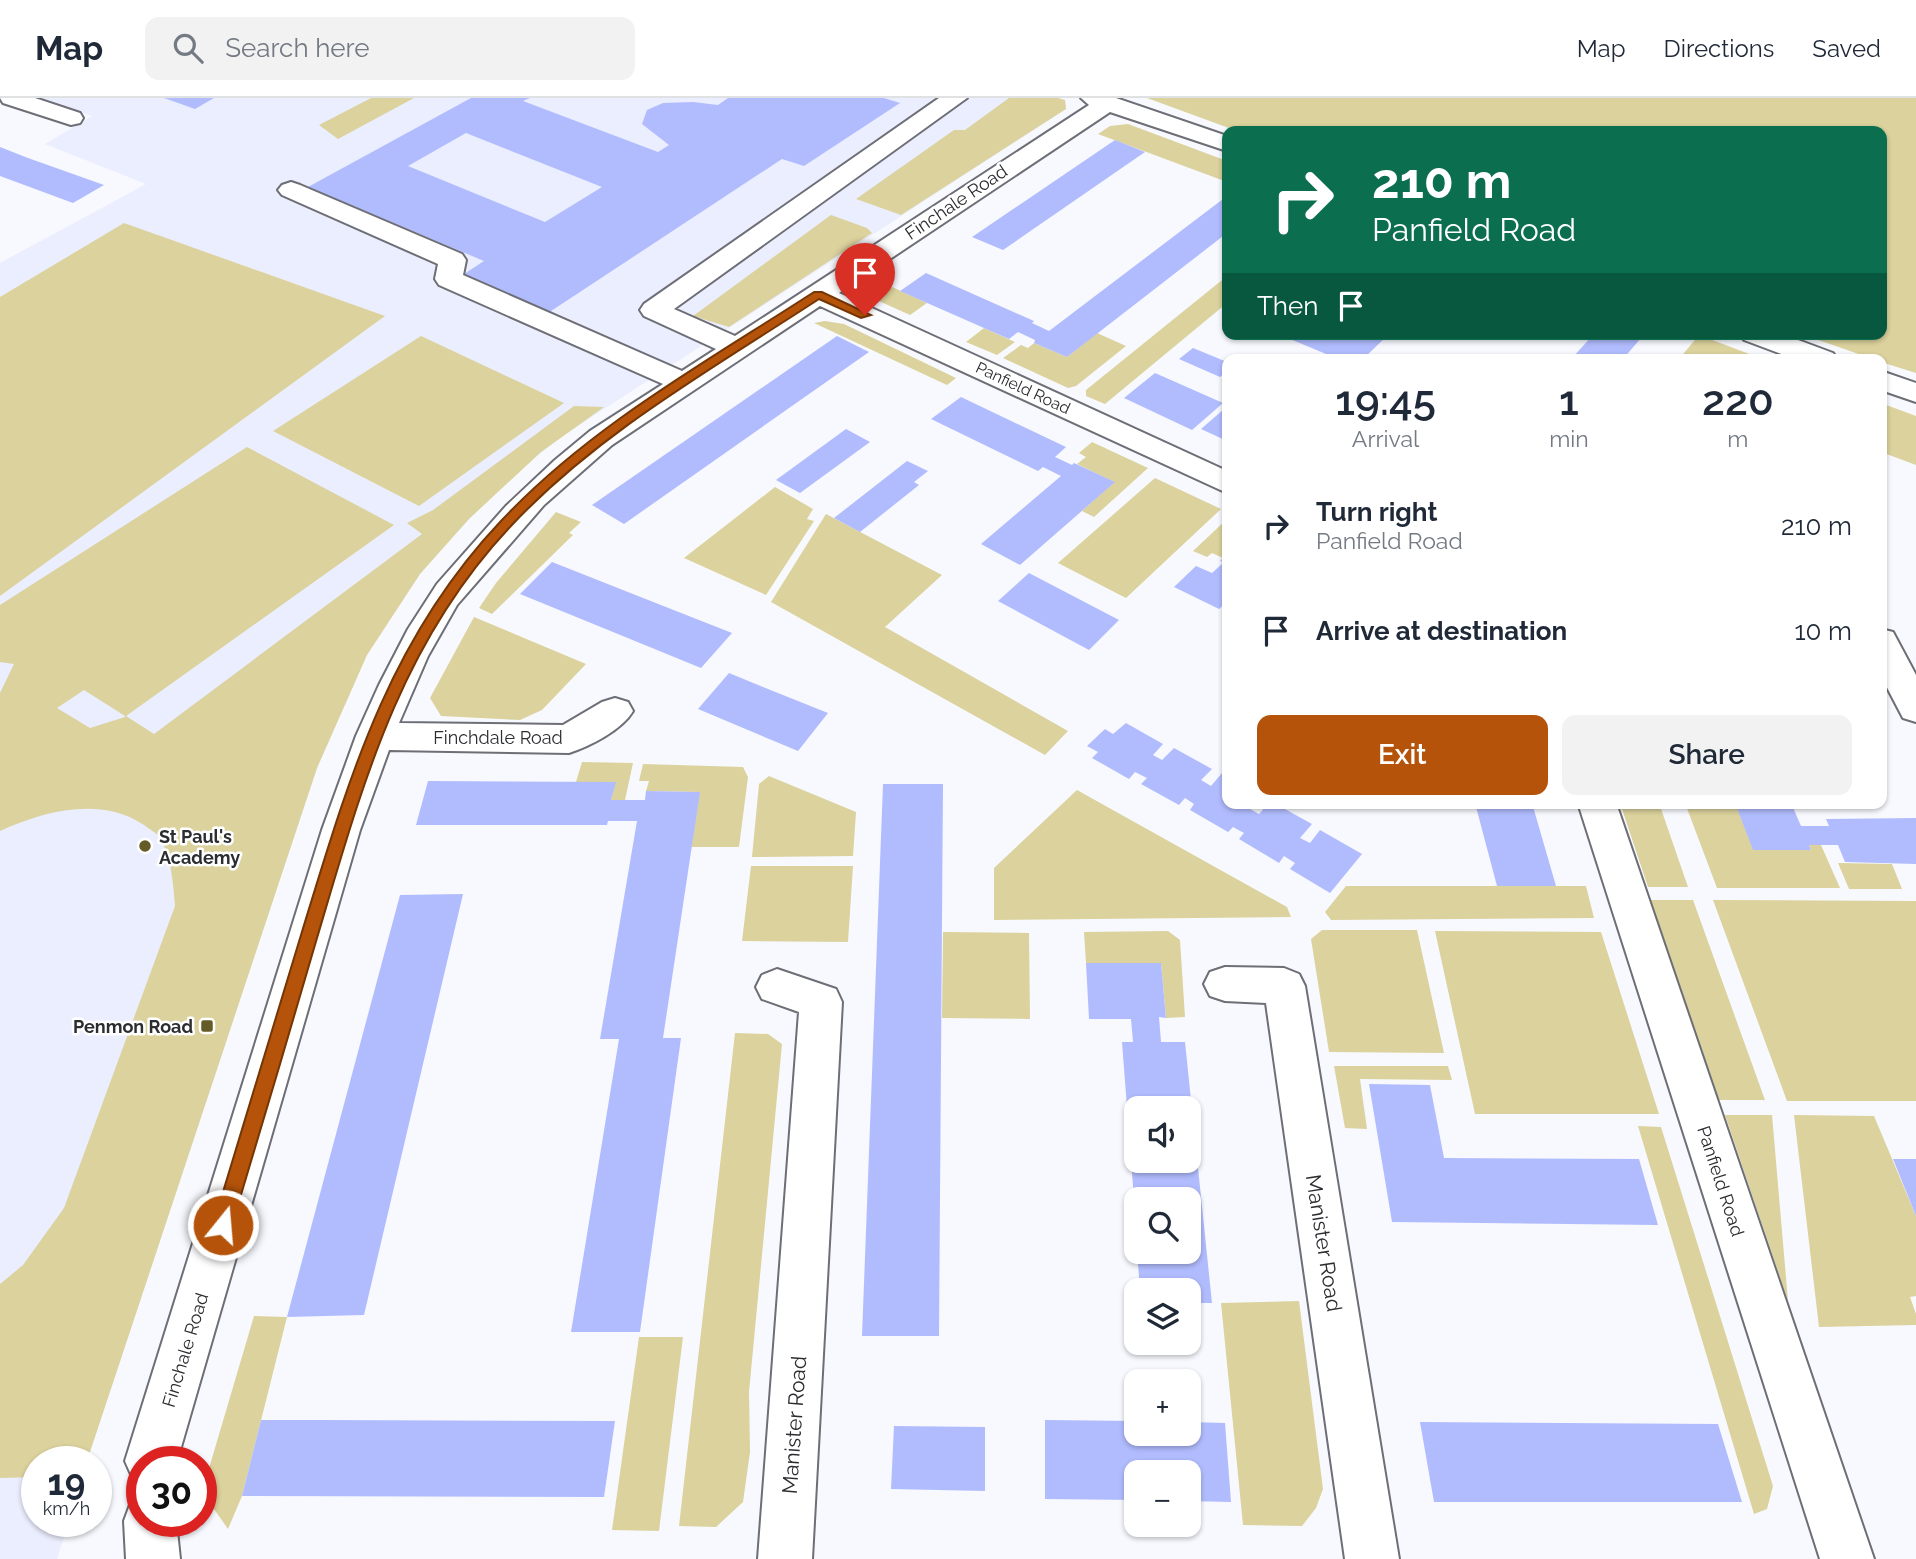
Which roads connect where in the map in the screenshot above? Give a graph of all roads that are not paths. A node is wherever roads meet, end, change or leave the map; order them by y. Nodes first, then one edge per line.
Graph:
1 (12, 98) edge
2 (955, 98) edge
3 (1099, 101) edge
4 (71, 118) dead end
5 (1222, 142) edge
6 (291, 190) dead end
7 (818, 294) junction
8 (1769, 340) edge
9 (736, 347) junction
10 (1803, 354) edge
11 (683, 382) junction
12 (1887, 382) edge
13 (1916, 393) edge
14 (1222, 481) edge
15 (1887, 653) edge
16 (1916, 709) edge
17 (615, 711) dead end
18 (374, 736) junction
19 (1599, 809) edge
20 (1225, 984) dead end
21 (777, 988) dead end
22 (156, 1446) edge
23 (151, 1537) edge
24 (153, 1559) edge
25 (785, 1559) edge
26 (1372, 1559) edge
27 (1847, 1559) edge

1 - 4 street
2 - 9 street
3 - 5 street
3 - 7 street, Finchale Road
6 - 11 street
7 - 9 street, Finchale Road
7 - 14 street, Panfield Road
8 - 10 street
9 - 11 street, Finchale Road
11 - 18 street, Finchale Road
12 - 13 street
15 - 16 street
17 - 18 street, Finchdale Road
18 - 22 street, Finchale Road
19 - 27 street, Panfield Road
20 - 26 street, Manister Road
21 - 25 street, Manister Road
23 - 24 street

